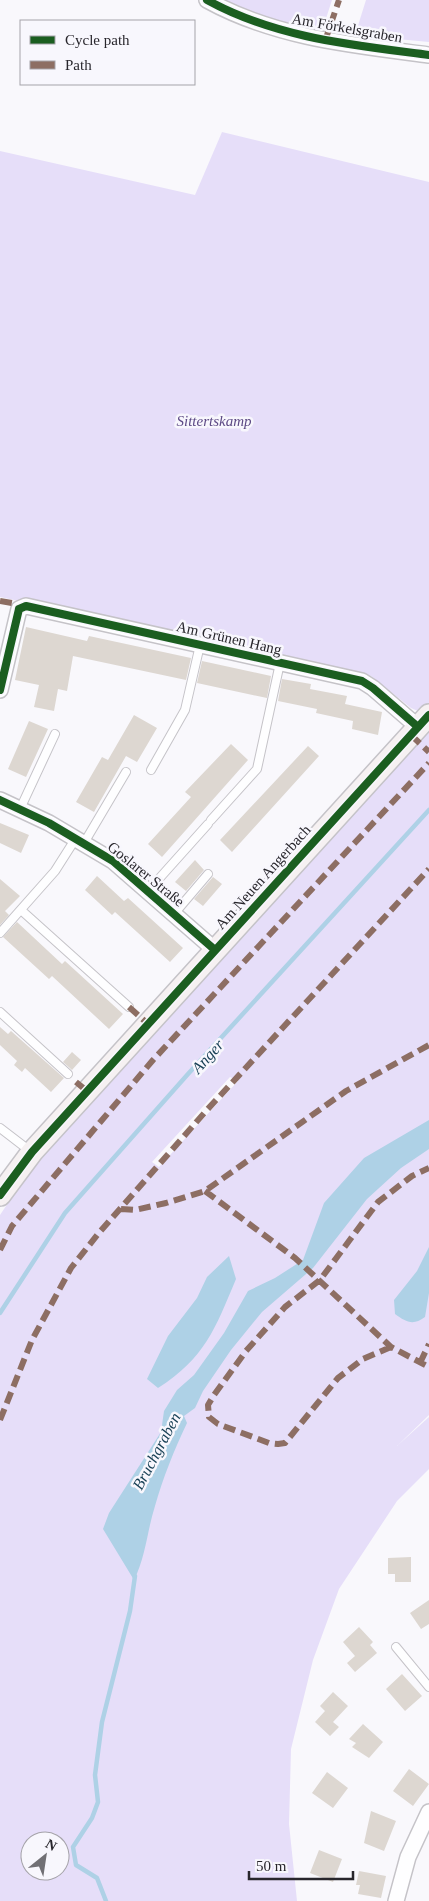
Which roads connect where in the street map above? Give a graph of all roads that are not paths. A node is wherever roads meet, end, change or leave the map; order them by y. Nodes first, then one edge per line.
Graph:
1 (207, 0) edge
2 (429, 55) edge
3 (200, 645) junction
4 (280, 663) junction
5 (0, 690) edge
6 (423, 721) edge
7 (55, 734) dead end
8 (151, 770) dead end
9 (126, 772) dead end
10 (0, 800) edge
11 (20, 809) junction
12 (80, 841) junction
13 (208, 874) dead end
14 (148, 891) junction
15 (21, 910) junction
16 (174, 914) junction
17 (0, 933) edge
18 (214, 950) junction
19 (129, 1007) dead end
20 (0, 1012) edge
21 (68, 1074) dead end
22 (0, 1128) edge
23 (32, 1152) junction
24 (0, 1194) edge
25 (396, 1648) dead end
26 (429, 1687) edge
27 (429, 1812) edge
28 (396, 1901) edge

1 - 2 street, Am Förkelsgraben
3 - 4 street, Am Grünen Hang
3 - 5 street, Am Grünen Hang
3 - 8 lane
4 - 6 street, Am Grünen Hang
4 - 14 lane
6 - 18 street, Am Neuen Angerbach
7 - 11 lane
9 - 12 lane
10 - 11 street, Goslarer Straße
11 - 12 street, Goslarer Straße
12 - 14 street, Goslarer Straße
12 - 15 lane
13 - 16 lane
14 - 16 street, Goslarer Straße
15 - 17 lane
15 - 19 lane
16 - 18 street, Goslarer Straße
18 - 23 street, Am Neuen Angerbach
20 - 21 lane
22 - 23 lane
23 - 24 street, Am Neuen Angerbach
25 - 26 lane
27 - 28 street

